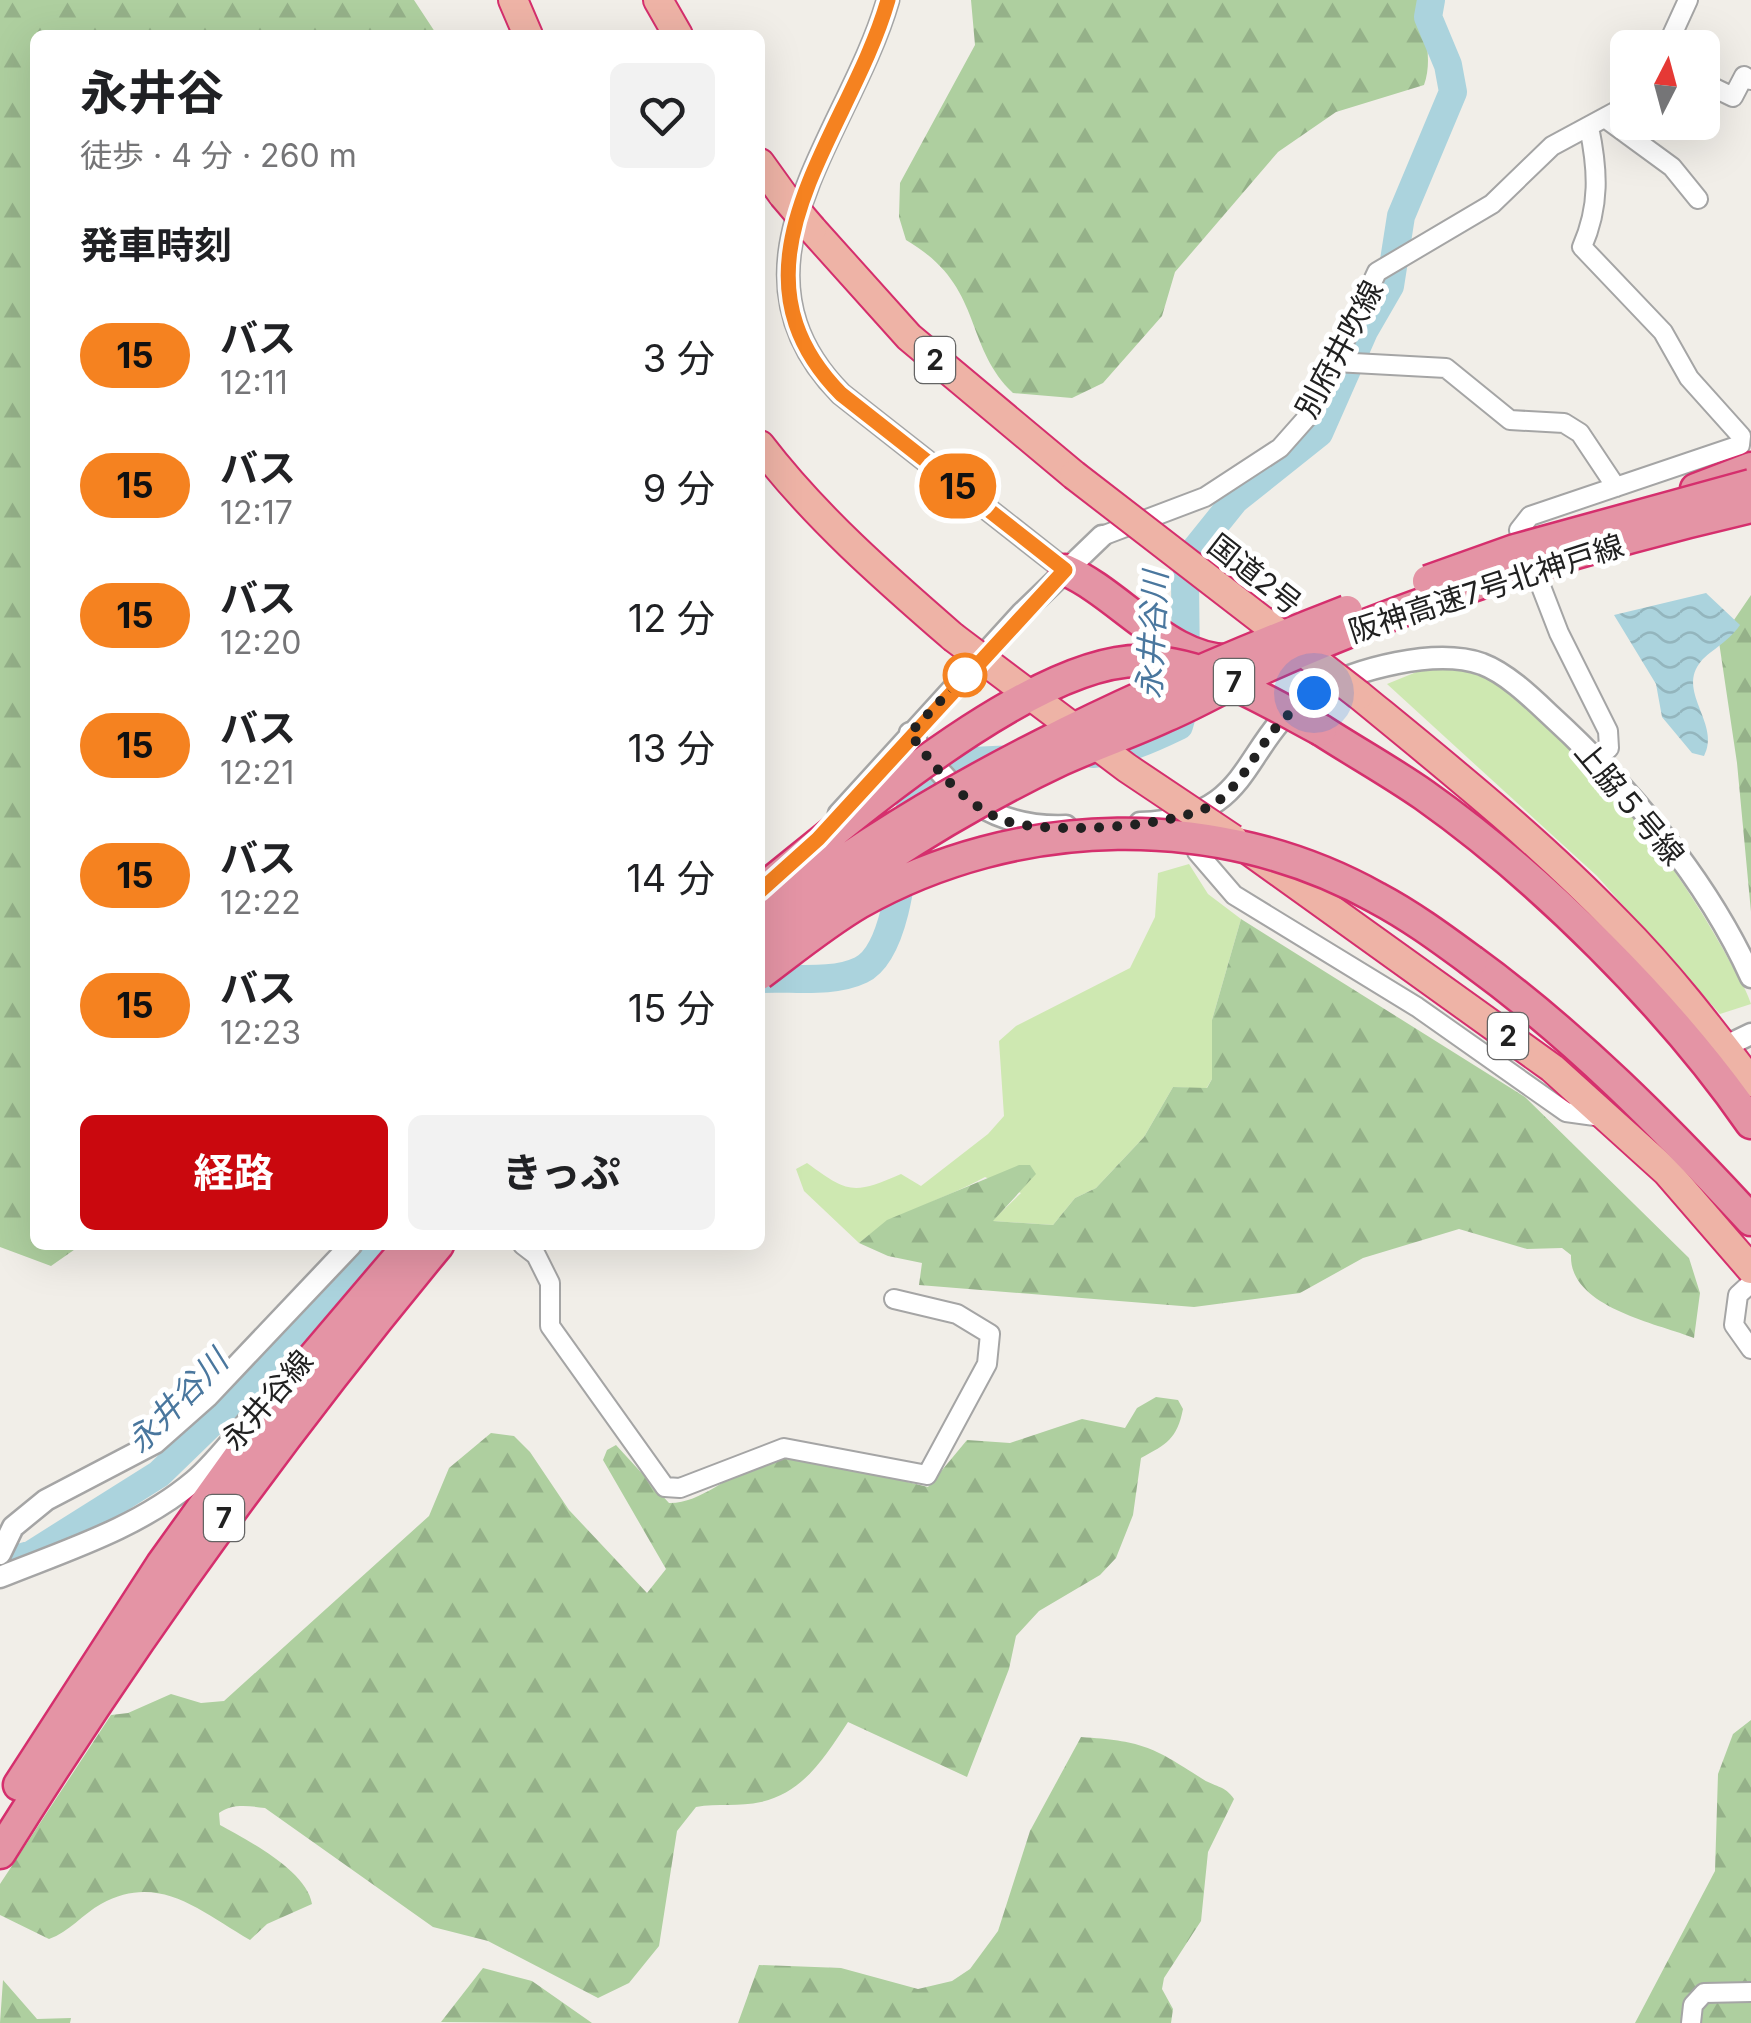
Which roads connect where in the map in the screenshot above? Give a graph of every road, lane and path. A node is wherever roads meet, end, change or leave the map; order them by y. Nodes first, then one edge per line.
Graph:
1 (513, 0) edge
2 (658, 0) edge
3 (888, 0) edge
4 (1686, 3) edge
5 (526, 30) edge
6 (675, 30) edge
7 (1674, 30) edge
8 (1751, 80) edge
9 (1720, 91) edge
10 (1610, 115) edge
11 (1597, 122) junction
12 (765, 171) edge
13 (1698, 200) dead end
14 (1345, 362) junction
15 (765, 452) edge
16 (1751, 468) edge
17 (1751, 484) edge
18 (1616, 487) junction
19 (1751, 508) edge
20 (1751, 522) edge
21 (1102, 536) joint
22 (1528, 552) dead end
23 (1065, 570) junction
24 (1535, 571) dead end
25 (910, 733) junction
26 (1598, 758) junction
27 (1187, 814) junction
28 (765, 887) edge
29 (765, 887) edge
30 (765, 919) edge
31 (765, 946) edge
32 (765, 970) edge
33 (1751, 978) edge
34 (1751, 1034) edge
35 (1724, 1048) junction
36 (1751, 1082) edge
37 (1608, 1118) junction
38 (1751, 1123) edge
39 (1751, 1220) edge
40 (346, 1250) edge
41 (403, 1250) edge
42 (403, 1250) edge
43 (434, 1250) edge
44 (530, 1250) edge
45 (1751, 1269) edge
46 (1751, 1283) edge
47 (894, 1299) dead end
48 (1751, 1349) edge
49 (0, 1554) edge
50 (0, 1577) edge
51 (0, 1814) edge
52 (0, 1853) edge
53 (1751, 1992) edge
54 (1691, 2023) edge

1 - 5 highway
2 - 6 highway
3 - 23 street
4 - 7 street
8 - 9 street
10 - 11 street, 別府井吹線
11 - 13 street
11 - 14 street, 別府井吹線
11 - 18 street
12 - 35 highway, 国道2号 / 2, bridge
14 - 18 street
14 - 21 street, 別府井吹線
15 - 37 highway, 2, bridge
16 - 23 highway
17 - 30 highway, 阪神高速7号北神戸線 / 7, bridge
18 - 22 street
19 - 31 highway, 阪神高速7号北神戸線 / 7, bridge
20 - 23 highway
21 - 23 street, 別府井吹線
23 - 25 street, 別府井吹線
24 - 26 street
25 - 27 street, 上脇５号線, bridge
25 - 28 street, 別府井吹線
26 - 27 street, 上脇５号線
26 - 33 street, 上脇５号線
27 - 37 street
29 - 38 highway, bridge
32 - 39 highway, bridge
34 - 35 street
35 - 36 highway, 国道2号 / 2
37 - 45 highway, 2
40 - 49 street
41 - 50 street, 永井谷線
42 - 51 highway, 7
43 - 52 highway, 7
44 - 47 street
46 - 48 street
53 - 54 street

